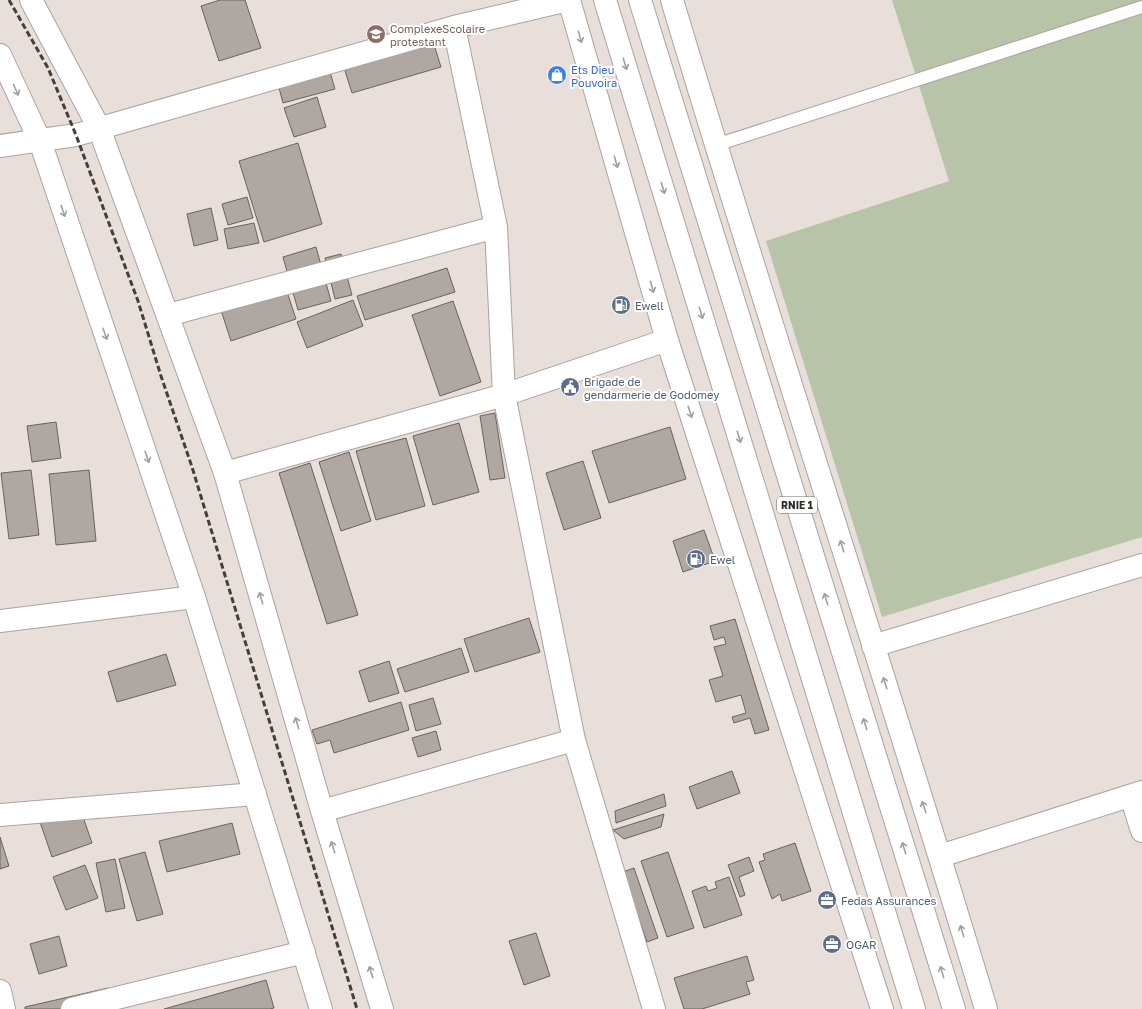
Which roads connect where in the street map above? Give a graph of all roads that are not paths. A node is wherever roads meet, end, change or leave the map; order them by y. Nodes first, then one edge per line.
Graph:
1 (31, 0) edge
2 (569, 0) edge
3 (605, 0) edge
4 (640, 0) edge
5 (672, 0) edge
6 (1142, 7) edge
7 (454, 27) junction
8 (0, 54) edge
9 (99, 128) junction
10 (40, 141) junction
11 (716, 145) junction
12 (0, 146) edge
13 (496, 228) junction
14 (168, 315) junction
15 (667, 340) junction
16 (504, 395) junction
17 (225, 473) junction
18 (1142, 565) edge
19 (194, 597) junction
20 (0, 621) edge
21 (873, 646) junction
22 (574, 740) junction
23 (255, 794) junction
24 (1137, 794) edge
25 (322, 811) junction
26 (0, 815) edge
27 (1142, 831) edge
28 (940, 856) junction
29 (304, 952) junction
30 (0, 991) edge
31 (4, 1009) edge
32 (72, 1009) edge
33 (321, 1009) edge
34 (382, 1009) edge
35 (654, 1009) edge
36 (882, 1009) edge
37 (914, 1009) edge
38 (954, 1009) edge
39 (986, 1009) edge

1 - 9 main road
2 - 7 main road
2 -> 15 main road
3 -> 37 main road, RNIE 1
38 -> 4 main road, RNIE 1
5 - 11 main road
6 - 11 lane
7 - 9 main road
7 - 13 main road
8 -> 10 main road
9 - 10 main road
9 - 14 main road
10 - 12 main road
10 -> 19 main road
21 -> 11 main road
13 - 14 main road
13 - 16 main road
14 - 17 main road
15 - 16 main road
15 -> 36 main road
16 - 17 main road
16 - 22 main road
25 -> 17 main road
18 - 21 main road
19 - 20 main road
19 - 23 main road
28 -> 21 main road
22 - 25 main road
22 - 35 main road
23 - 26 main road
23 - 29 main road
24 - 27 main road
24 - 28 main road
34 -> 25 main road
39 -> 28 main road
29 - 32 main road
29 - 33 main road
30 - 31 main road

